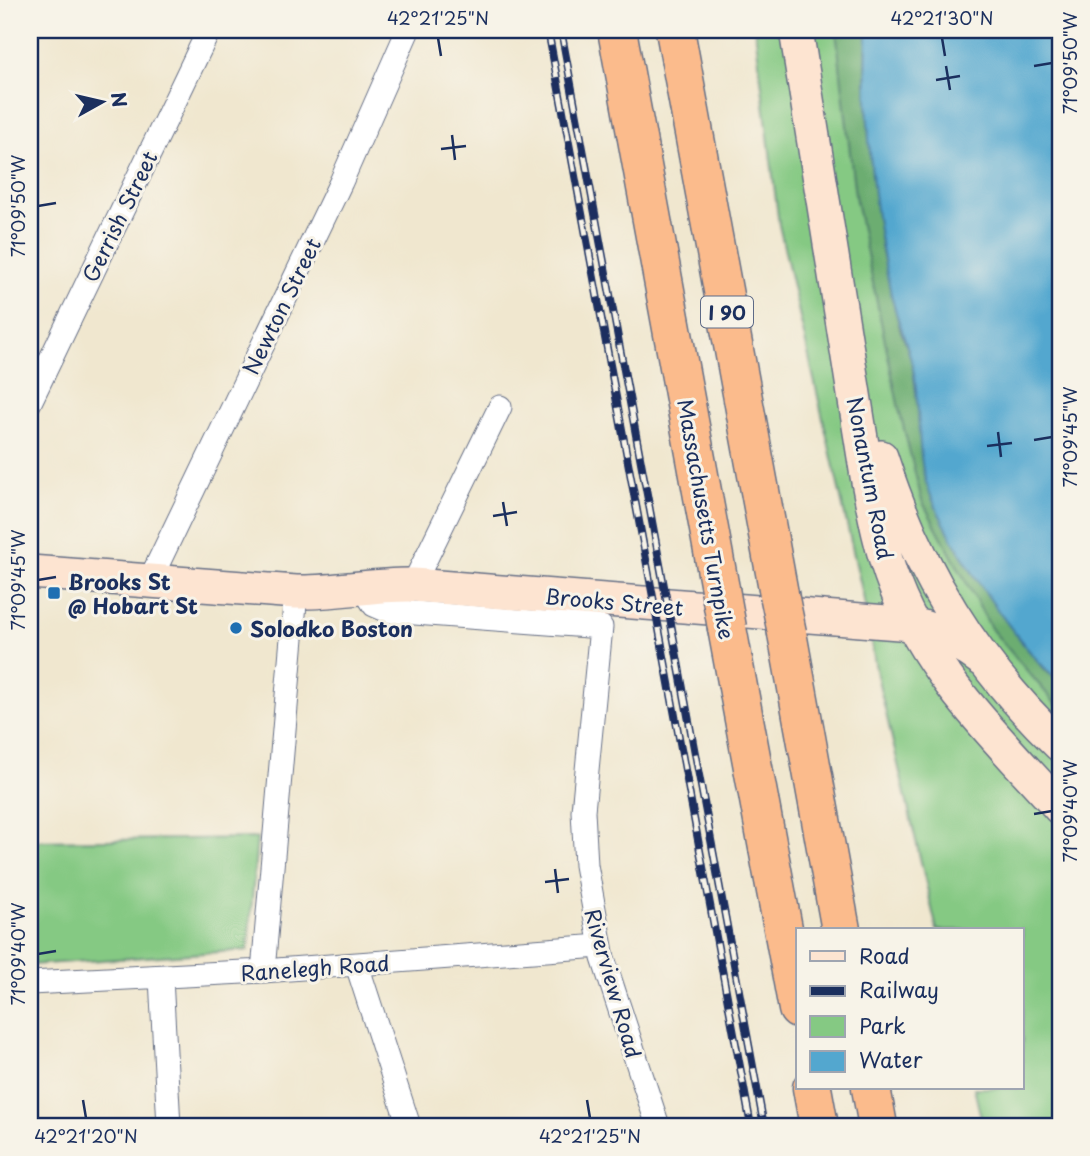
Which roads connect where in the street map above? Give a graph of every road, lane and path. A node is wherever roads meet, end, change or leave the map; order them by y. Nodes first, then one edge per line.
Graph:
1 (209, 30) edge
2 (408, 30) edge
3 (617, 30) edge
4 (675, 30) edge
5 (796, 30) edge
6 (846, 344) junction
7 (30, 402) edge
8 (500, 407) dead end
9 (30, 572) edge
10 (150, 580) junction
11 (413, 585) junction
12 (364, 589) junction
13 (296, 592) junction
14 (912, 624) junction
15 (601, 627) joint
16 (981, 659) junction
17 (1060, 745) edge
18 (1060, 808) edge
19 (841, 928) edge
20 (600, 946) junction
21 (357, 965) junction
22 (263, 971) junction
23 (161, 978) junction
24 (30, 983) edge
25 (796, 998) edge
26 (812, 1090) edge
27 (870, 1090) edge
28 (169, 1126) edge
29 (409, 1126) edge
30 (658, 1126) edge
31 (819, 1126) edge
32 (878, 1126) edge

1 - 7 street, Gerrish Street
2 - 10 street, Newton Street
3 - 25 highway, Massachusetts Turnpike / I 90, bridge
4 - 19 highway, I 90, bridge
5 - 6 main road, Nonantum Road
6 - 14 main road, Nonantum Road
6 - 16 main road, Nonantum Road
8 - 11 street
9 - 10 main road, Brooks Street
10 - 13 main road, Brooks Street
11 - 12 main road, Brooks Street
11 - 14 main road, Brooks Street
12 - 13 main road, Brooks Street
12 - 15 street, Brooks Street
13 - 22 street
14 - 16 main road, Brooks Street
14 - 18 main road, Nonantum Road
15 - 20 street, Riverview Road
16 - 17 main road, Nonantum Road
20 - 21 street, Ranelegh Road
20 - 30 street, Riverview Road
21 - 22 street, Ranelegh Road
21 - 29 street
22 - 23 street, Ranelegh Road
23 - 24 street, Ranelegh Road
23 - 28 street
26 - 31 highway
27 - 32 highway

